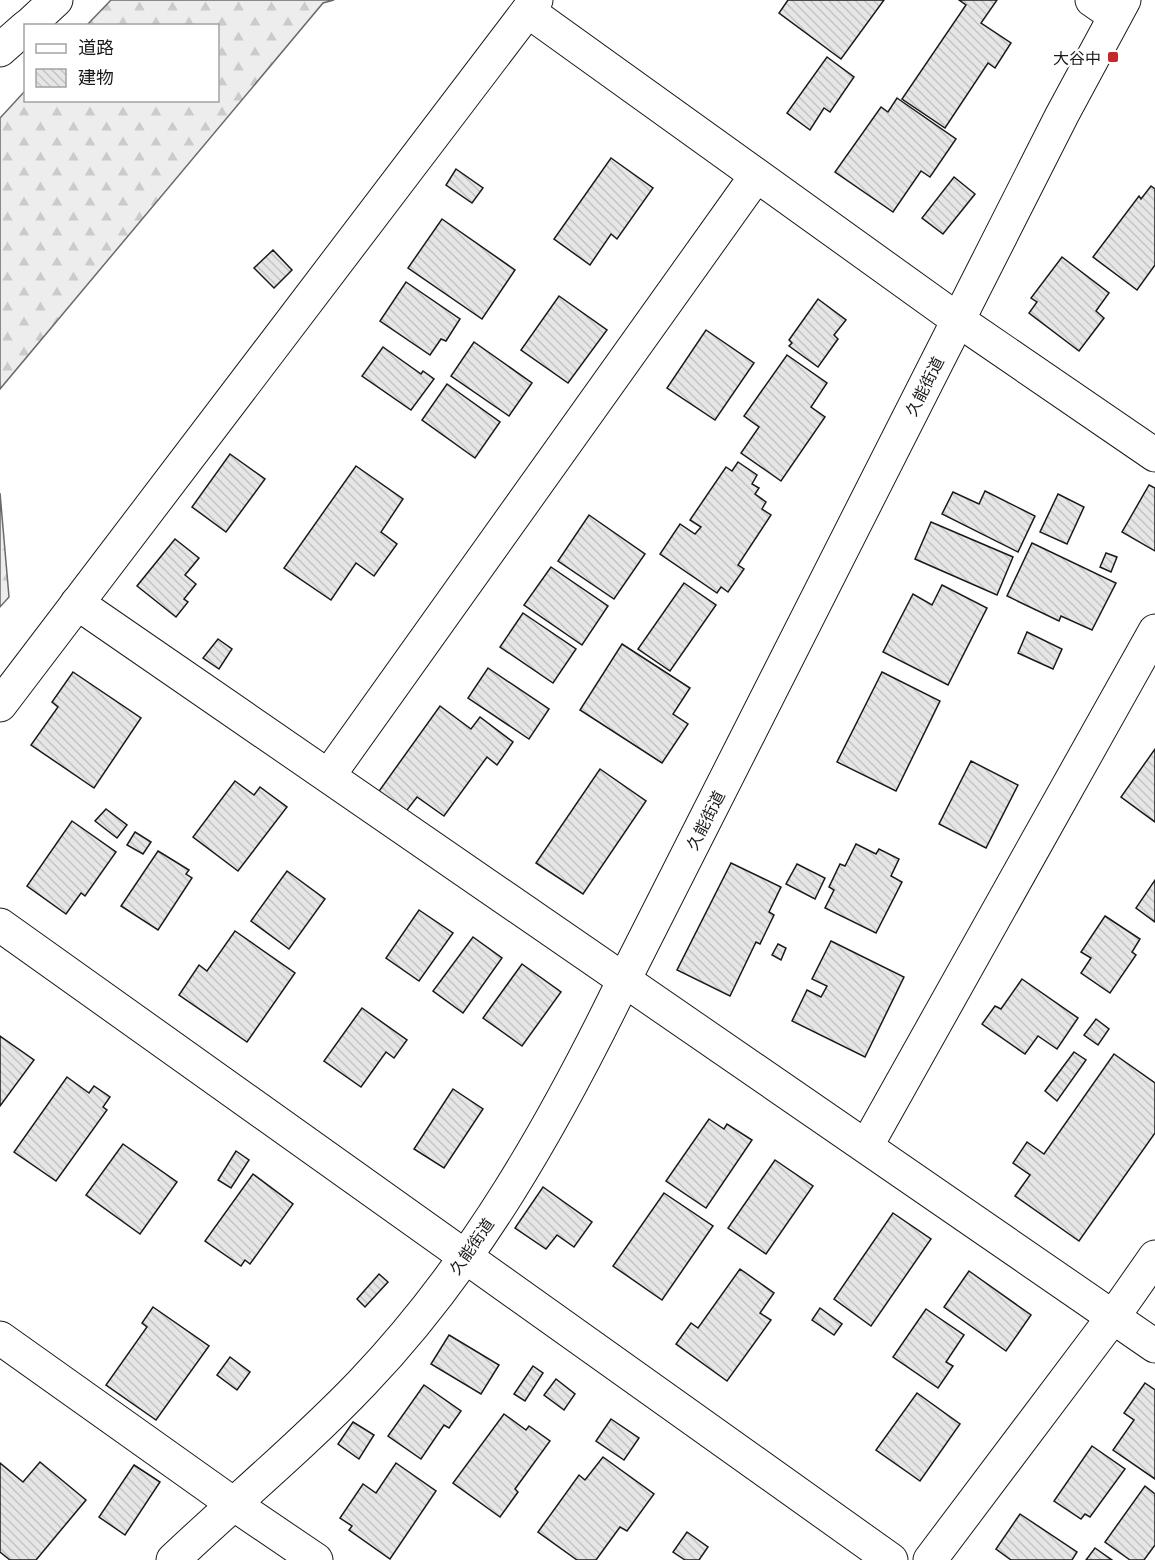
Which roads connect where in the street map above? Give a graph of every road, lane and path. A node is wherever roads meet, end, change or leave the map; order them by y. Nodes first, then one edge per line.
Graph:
1 (56, 0) edge
2 (532, 5) edge
3 (1110, 5) edge
4 (29, 24) edge
5 (24, 29) edge
6 (0, 50) edge
7 (756, 176) junction
8 (958, 320) junction
9 (1155, 455) edge
10 (77, 603) junction
11 (1155, 631) edge
12 (0, 705) edge
13 (329, 776) junction
14 (0, 925) edge
15 (624, 980) junction
16 (867, 1145) junction
17 (465, 1256) junction
18 (1155, 1257) edge
19 (1113, 1317) junction
20 (0, 1338) edge
21 (1155, 1346) edge
22 (232, 1503) junction
23 (173, 1560) edge
24 (316, 1560) edge
25 (891, 1560) edge
26 (930, 1560) edge

1 - 4 street
2 - 7 street
2 - 10 street
3 - 8 street, 久能街道
5 - 6 street
7 - 8 street
7 - 13 street
8 - 9 street
8 - 15 street, 久能街道
10 - 12 street
10 - 13 street
11 - 16 street
13 - 15 street
14 - 17 street
15 - 16 street
15 - 17 street, 久能街道
16 - 19 street
17 - 22 street, 久能街道
17 - 25 street
18 - 19 street
19 - 21 street
19 - 26 street
20 - 22 street
22 - 23 street, 久能街道
22 - 24 street

